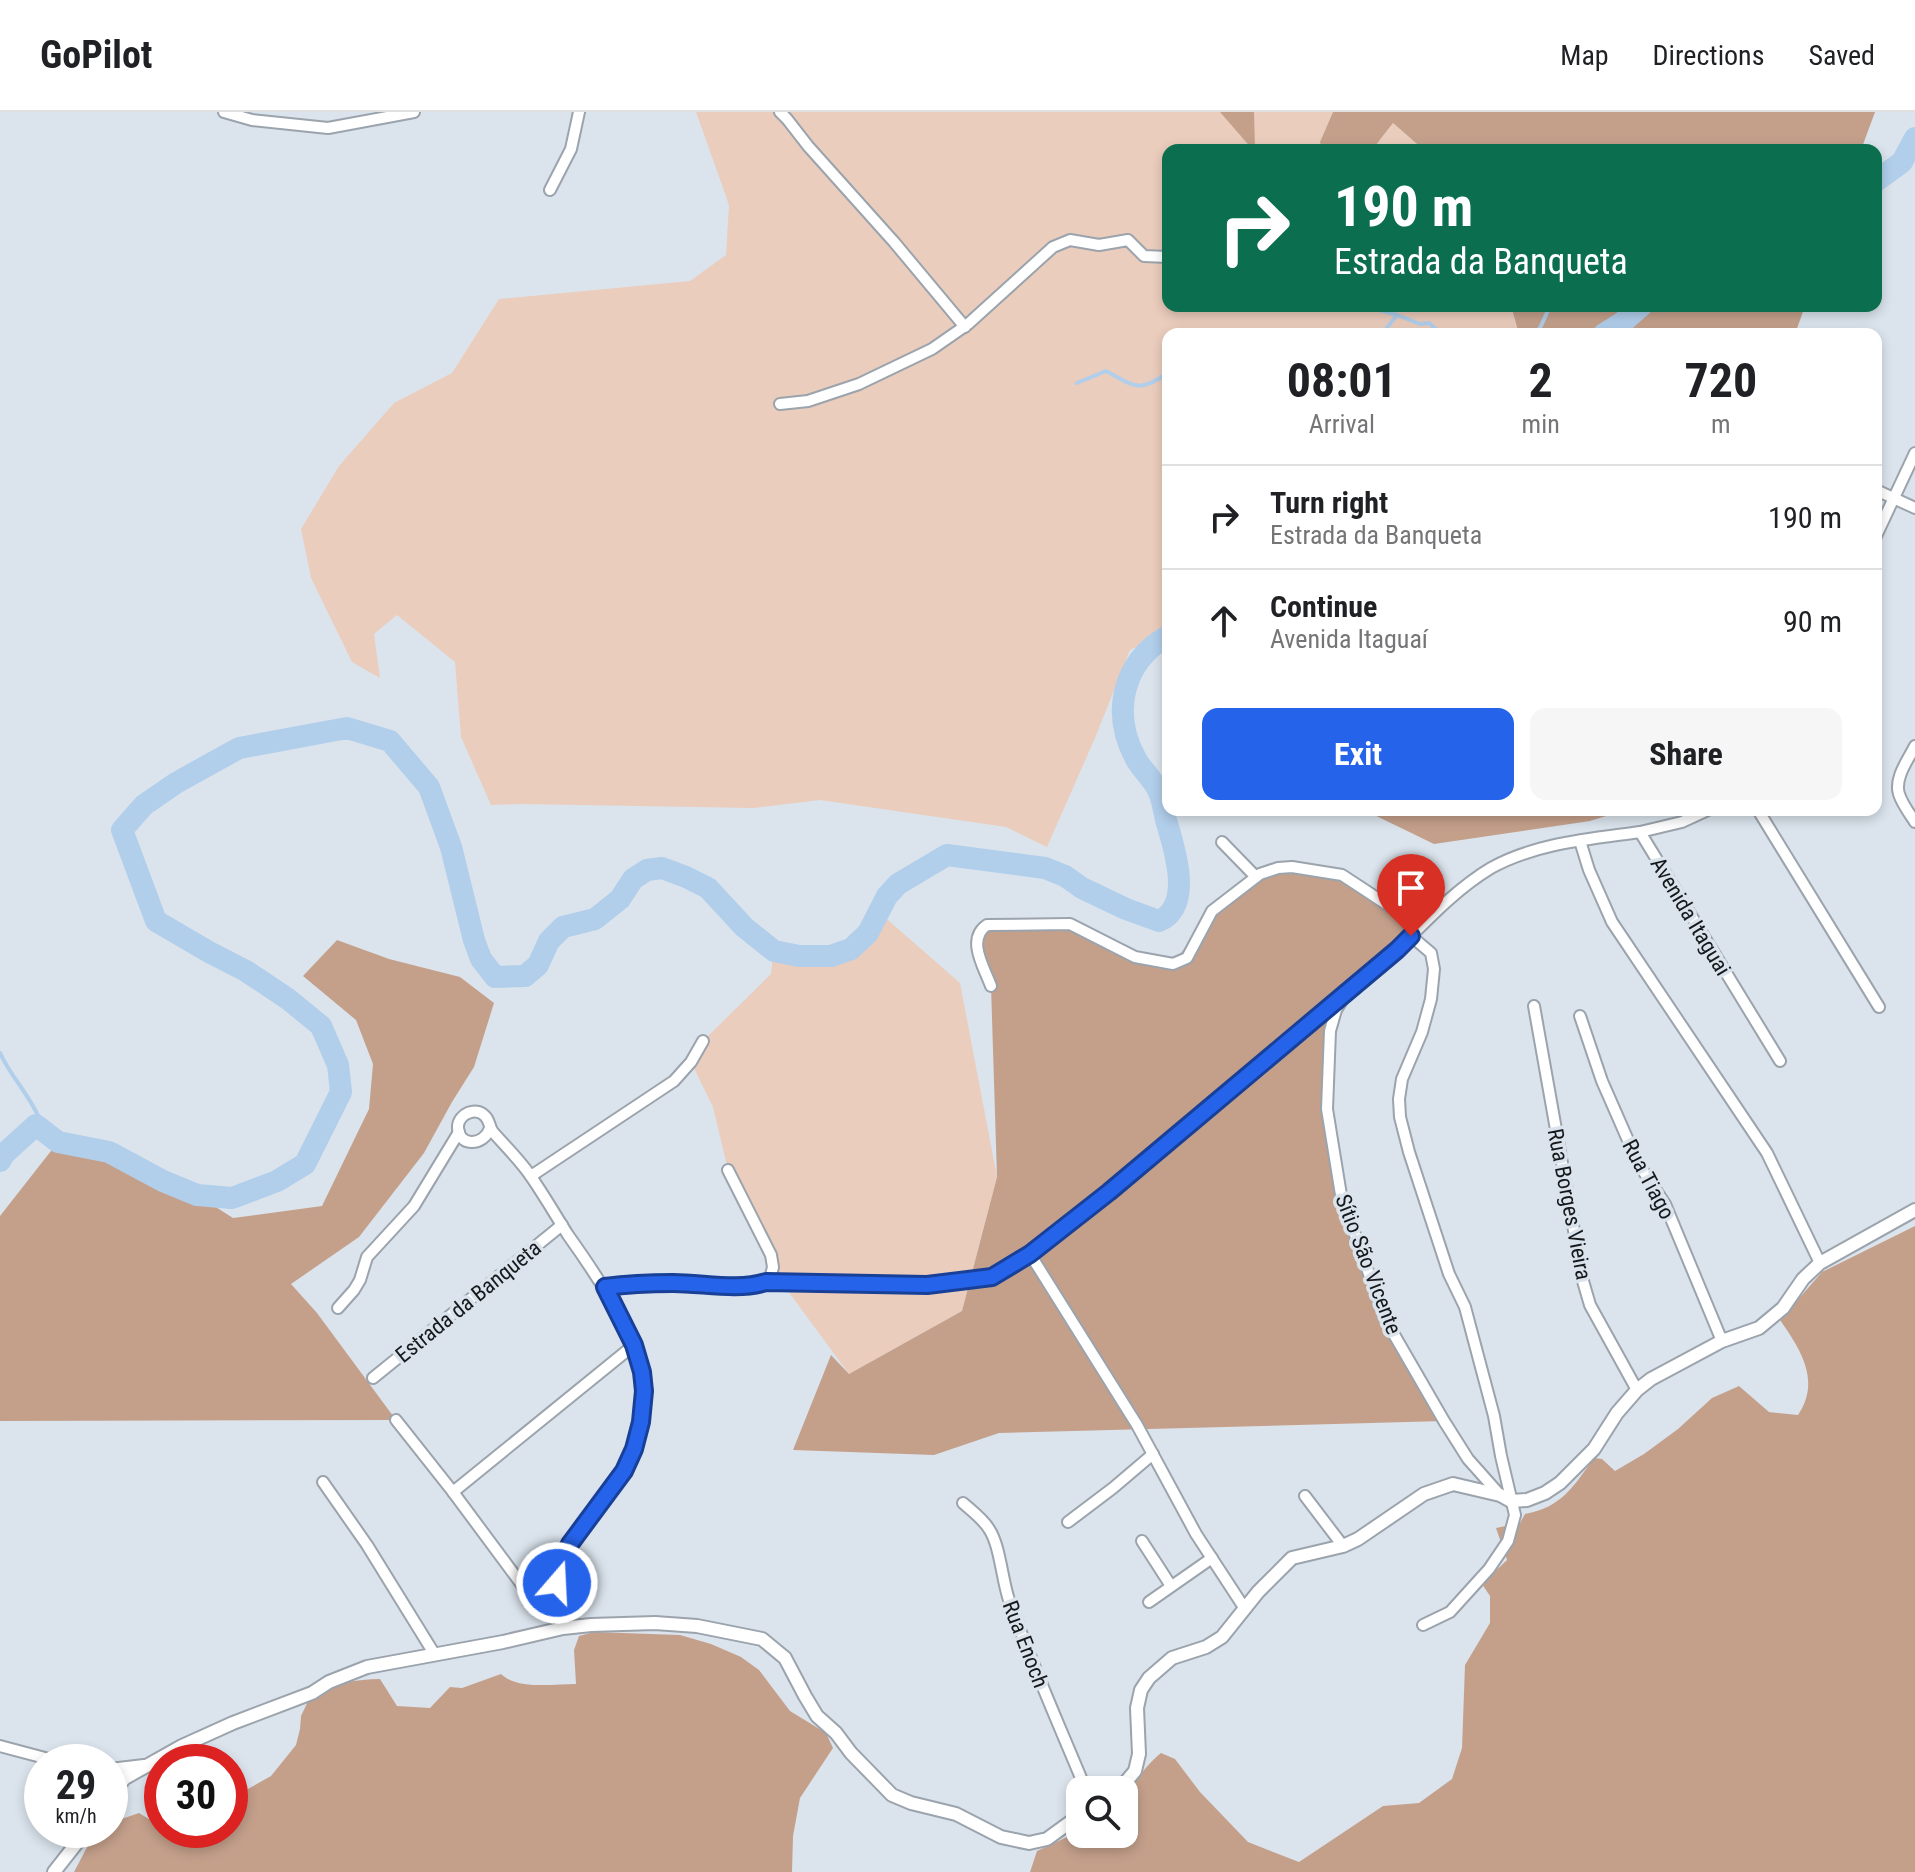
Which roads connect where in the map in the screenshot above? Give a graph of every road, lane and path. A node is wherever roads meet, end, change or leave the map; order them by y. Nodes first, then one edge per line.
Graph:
1 (224, 112) edge
2 (414, 112) edge
3 (579, 112) edge
4 (780, 112) edge
5 (550, 190) dead end
6 (1162, 257) edge
7 (965, 327) junction
8 (780, 404) dead end
9 (1915, 453) edge
10 (1882, 493) edge
11 (1894, 498) junction
12 (1915, 508) edge
13 (1882, 523) edge
14 (1915, 746) edge
15 (1695, 816) edge
16 (1762, 816) edge
17 (1915, 822) edge
18 (1640, 832) junction
19 (1580, 841) junction
20 (1222, 842) dead end
21 (1256, 877) junction
22 (1411, 936) junction
23 (991, 986) dead end
24 (1347, 992) junction
25 (1534, 1006) dead end
26 (1879, 1007) dead end
27 (1580, 1016) dead end
28 (703, 1041) dead end
29 (1780, 1061) dead end
30 (490, 1128) junction
31 (459, 1132) junction
32 (728, 1170) dead end
33 (531, 1176) junction
34 (1915, 1210) edge
35 (562, 1225) junction
36 (1030, 1254) junction
37 (1820, 1263) junction
38 (766, 1282) junction
39 (605, 1287) junction
40 (338, 1308) dead end
41 (1722, 1341) junction
42 (634, 1345) junction
43 (373, 1378) dead end
44 (1637, 1390) junction
45 (396, 1420) dead end
46 (1153, 1454) junction
47 (323, 1482) dead end
48 (453, 1492) junction
49 (1305, 1496) dead end
50 (1505, 1498) junction
51 (963, 1503) dead end
52 (1068, 1522) dead end
53 (1142, 1541) dead end
54 (1343, 1546) junction
55 (1212, 1558) junction
56 (1171, 1586) junction
57 (1149, 1602) dead end
58 (558, 1604) junction
59 (1245, 1609) junction
60 (1423, 1625) dead end
61 (563, 1628) junction
62 (435, 1655) junction
63 (186, 1744) edge
64 (0, 1746) edge
65 (24, 1752) edge
66 (1080, 1776) edge
67 (1131, 1776) edge
68 (1066, 1825) edge
69 (73, 1848) edge
70 (54, 1872) edge

1 - 2 street
3 - 5 street
4 - 7 street
6 - 7 street
7 - 8 street
9 - 11 street
10 - 11 street
11 - 12 street
11 - 13 street
14 - 17 street
15 - 18 street, Avenida Itaguai
16 - 26 street
18 - 19 street, Sítio São Vicente
18 - 29 street, Avenida Itaguai
19 - 22 street, Sítio São Vicente
19 - 37 street
20 - 21 street
21 - 22 street
21 - 23 street
22 - 24 street, Sítio São Vicente
22 - 50 street
24 - 36 street
24 - 50 street, Sítio São Vicente
25 - 44 street, Rua Borges Vieira
27 - 41 street, Rua Tiago
28 - 33 street
30 - 31 street
30 - 31 street
30 - 33 street, Estrada da Banqueta
31 - 40 street
32 - 38 street
33 - 35 street, Estrada da Banqueta
34 - 37 street
35 - 39 street, Estrada da Banqueta
35 - 43 street, Estrada da Banqueta
36 - 38 street
36 - 46 street
37 - 41 street
38 - 39 street
39 - 42 street, Estrada da Banqueta
41 - 44 street
42 - 48 street
42 - 58 street, Estrada da Banqueta
44 - 50 street
45 - 48 street
46 - 52 street
46 - 55 street
47 - 62 street
48 - 58 street
49 - 54 street
50 - 54 street
50 - 60 street
51 - 66 street, Rua Enoch
53 - 56 street
54 - 59 street
55 - 56 street
55 - 59 street
56 - 57 street
58 - 61 street, Estrada da Banqueta
59 - 67 street
61 - 62 street
61 - 68 street
62 - 63 street
64 - 65 street
69 - 70 street

